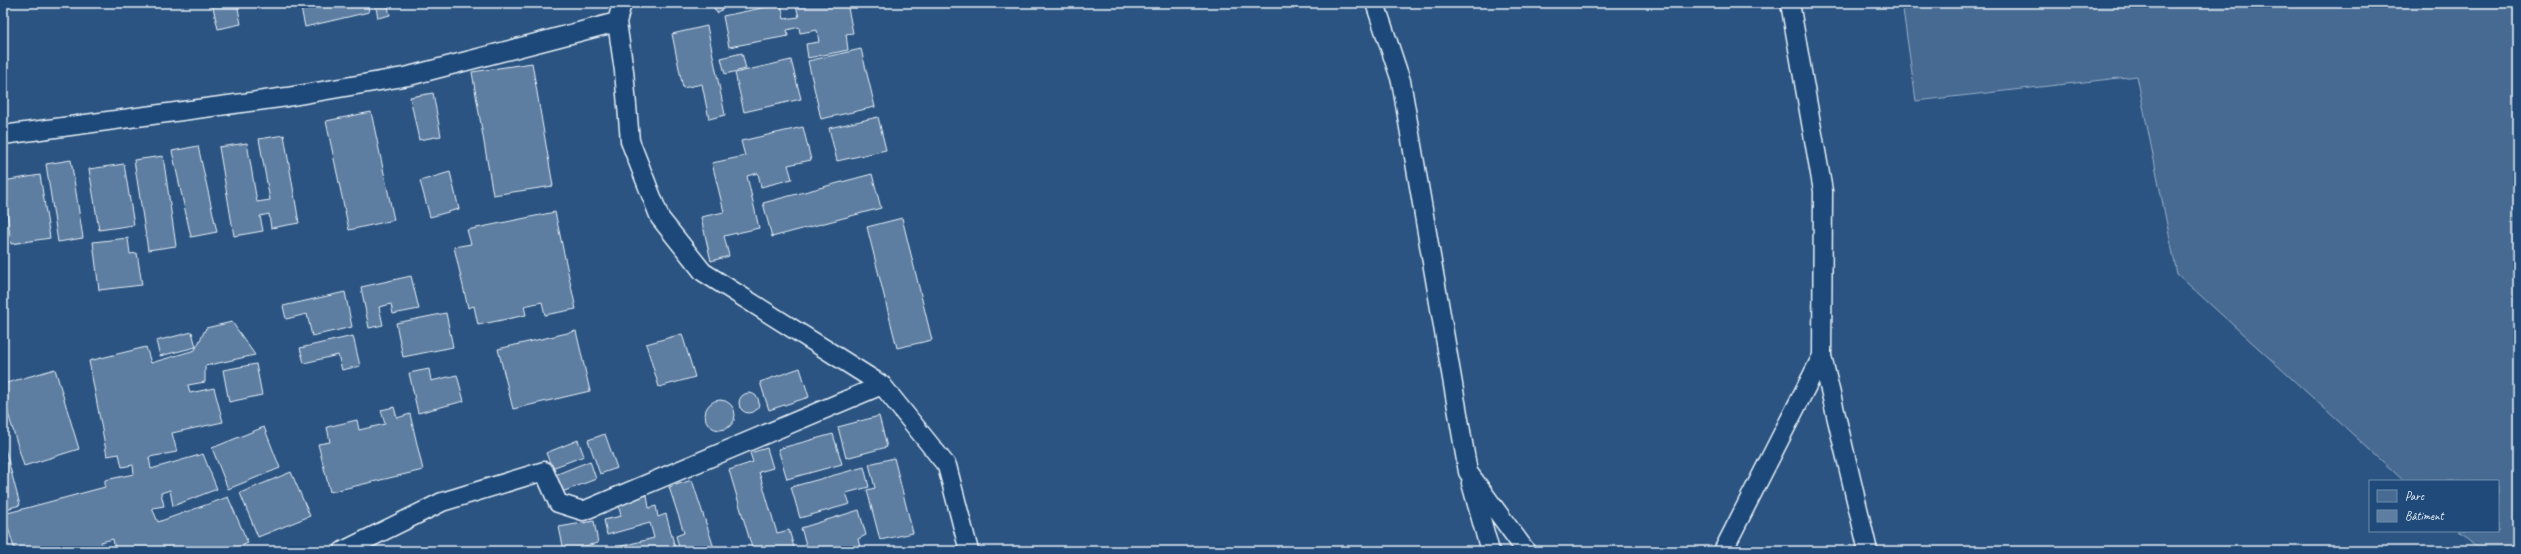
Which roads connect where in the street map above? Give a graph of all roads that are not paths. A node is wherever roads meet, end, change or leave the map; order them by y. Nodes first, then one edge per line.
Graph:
1 (622, 3) edge
2 (1375, 3) edge
3 (1790, 3) edge
4 (617, 22) junction
5 (3, 135) edge
6 (1822, 356) junction
7 (882, 386) junction
8 (1468, 472) junction
9 (343, 551) edge
10 (970, 551) edge
11 (1490, 551) edge
12 (1526, 551) edge
13 (1723, 551) edge
14 (1868, 551) edge

1 - 4 lane
2 - 8 lane
3 - 6 lane
4 - 5 lane
4 - 7 lane
6 - 13 lane
6 - 14 lane
7 - 9 lane
7 - 10 lane
8 - 11 lane
8 - 12 lane

